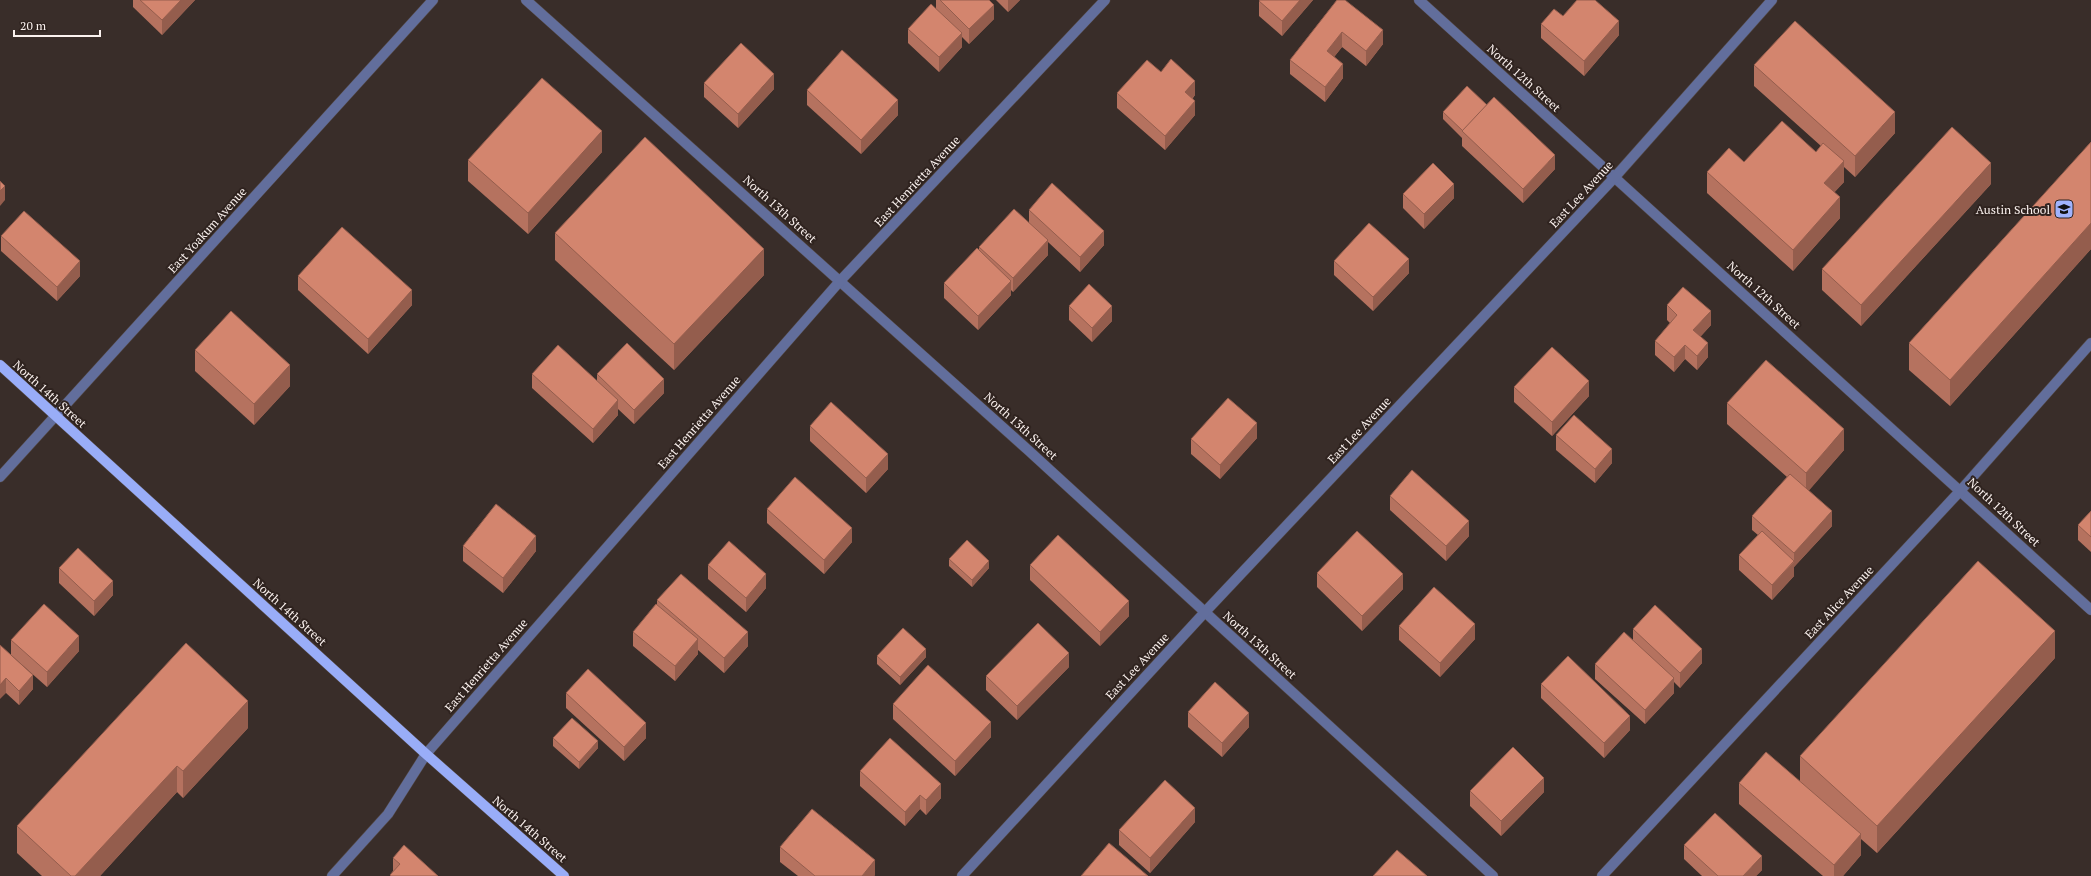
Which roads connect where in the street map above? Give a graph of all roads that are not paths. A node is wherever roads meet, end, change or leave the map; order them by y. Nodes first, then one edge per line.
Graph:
1 (433, 0) edge
2 (526, 0) edge
3 (1105, 0) edge
4 (1419, 0) edge
5 (1772, 0) edge
6 (1614, 178) junction
7 (840, 280) junction
8 (2091, 343) edge
9 (0, 365) edge
10 (56, 416) junction
11 (0, 477) edge
12 (1961, 490) junction
13 (2091, 610) edge
14 (1205, 612) junction
15 (426, 754) junction
16 (332, 876) edge
17 (564, 876) edge
18 (962, 876) edge
19 (1493, 876) edge
20 (1602, 876) edge

1 - 10 street, East Yoakum Avenue
2 - 7 street, North 13th Street
3 - 7 street, East Henrietta Avenue
4 - 6 street, North 12th Street
5 - 6 street, East Lee Avenue
6 - 12 street, North 12th Street
6 - 14 street, East Lee Avenue
7 - 14 street, North 13th Street
7 - 15 street, East Henrietta Avenue
8 - 12 street, East Alice Avenue
9 - 10 main road, North 14th Street
10 - 11 street, East Yoakum Avenue
10 - 15 main road, North 14th Street
12 - 13 street, North 12th Street
12 - 20 street, East Alice Avenue
14 - 18 street, East Lee Avenue
14 - 19 street, North 13th Street
15 - 16 street, East Henrietta Avenue
15 - 17 main road, North 14th Street

